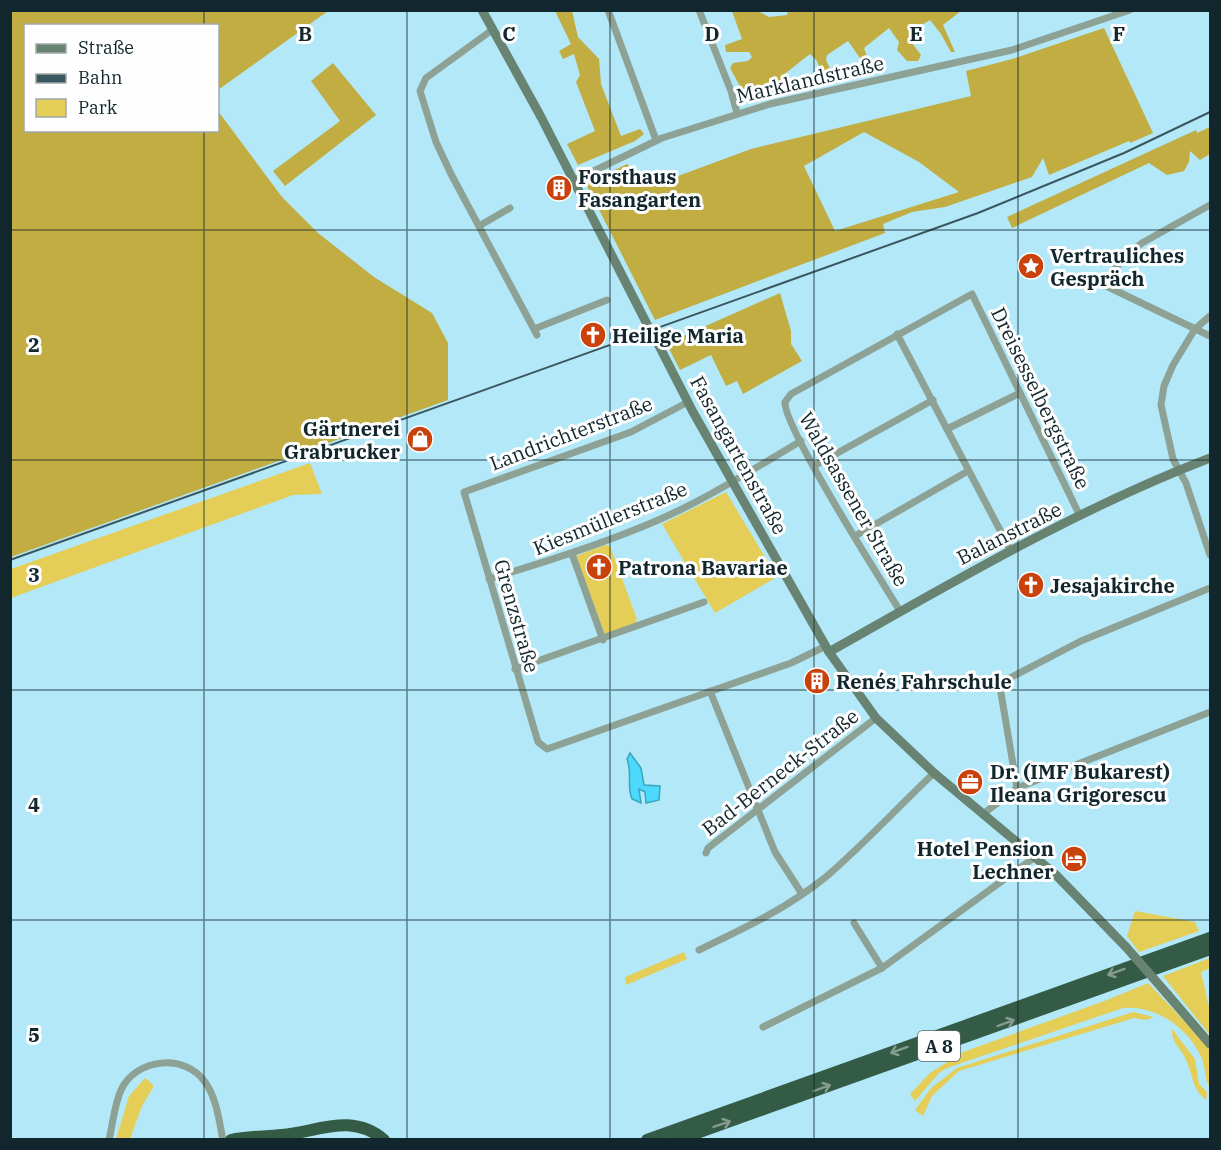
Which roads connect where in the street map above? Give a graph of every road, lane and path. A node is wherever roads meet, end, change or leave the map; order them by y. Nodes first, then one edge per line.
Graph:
1 (482, 10) edge
2 (608, 10) edge
3 (699, 10) edge
4 (1130, 10) edge
5 (492, 30) junction
6 (737, 113) junction
7 (656, 140) junction
8 (573, 181) junction
9 (1210, 205) edge
10 (510, 208) dead end
11 (479, 226) junction
12 (607, 300) dead end
13 (1210, 316) edge
14 (1195, 329) junction
15 (897, 334) junction
16 (1210, 336) edge
17 (1020, 393) junction
18 (933, 400) junction
19 (688, 402) junction
20 (947, 429) junction
21 (801, 441) junction
22 (1210, 458) edge
23 (814, 466) junction
24 (1179, 470) junction
25 (968, 471) junction
26 (732, 482) junction
27 (464, 492) joint
28 (1080, 516) junction
29 (855, 536) junction
30 (1209, 544) edge
31 (1011, 551) junction
32 (572, 554) junction
33 (1210, 555) edge
34 (489, 579) junction
35 (1210, 588) edge
36 (704, 602) dead end
37 (900, 611) junction
38 (603, 640) junction
39 (828, 649) junction
40 (515, 669) junction
41 (710, 692) junction
42 (1210, 711) edge
43 (876, 718) junction
44 (542, 747) joint
45 (934, 773) junction
46 (1017, 788) junction
47 (759, 811) junction
48 (983, 814) junction
49 (706, 853) dead end
50 (1035, 858) junction
51 (802, 894) junction
52 (854, 923) dead end
53 (1210, 938) edge
54 (1210, 949) edge
55 (699, 950) dead end
56 (882, 968) junction
57 (764, 1026) dead end
58 (1210, 1044) edge
59 (278, 1138) edge
60 (109, 1140) edge
61 (223, 1140) edge
62 (231, 1140) edge
63 (384, 1140) edge
64 (647, 1140) edge
65 (677, 1140) edge

1 - 5 street, Fasangartenstraße
2 - 7 street
3 - 6 street
4 - 6 street, Marklandstraße
5 - 8 street, Fasangartenstraße
5 - 11 street
6 - 7 street, Marklandstraße
7 - 8 street, Marklandstraße
8 - 19 street, Fasangartenstraße, bridge
9 - 14 street
10 - 11 street
11 - 12 street
13 - 14 street
14 - 16 street
14 - 24 street
15 - 17 street, Dreisesselbergstraße
15 - 18 street
15 - 21 street, Waldsassener Straße
17 - 20 street
17 - 28 street, Dreisesselbergstraße
18 - 20 street
18 - 23 street
19 - 26 street, Fasangartenstraße
19 - 27 street, Landrichterstraße
20 - 25 street
21 - 23 street, Waldsassener Straße
21 - 26 street, Kiesmüllerstraße
22 - 24 street, Balanstraße
23 - 29 street, Waldsassener Straße
24 - 28 street, Balanstraße
24 - 30 street
25 - 29 street
25 - 31 street
26 - 32 street, Kiesmüllerstraße
26 - 39 street, Fasangartenstraße
27 - 34 street, Grenzstraße
28 - 31 street, Balanstraße
29 - 37 street, Waldsassener Straße
30 - 33 street
31 - 37 street, Balanstraße
32 - 34 street, Kiesmüllerstraße
32 - 38 street
34 - 40 street, Grenzstraße
35 - 46 street
36 - 38 street
37 - 39 street, Balanstraße
38 - 40 street
39 - 41 street, Balanstraße
39 - 43 street, Fasangartenstraße
40 - 44 street, Grenzstraße
41 - 44 street, Balanstraße
41 - 47 street
42 - 46 street
43 - 45 street, Fasangartenstraße
43 - 47 street, Bad-Berneck-Straße
45 - 48 street, Fasangartenstraße
45 - 51 street
46 - 48 street
47 - 49 street, Bad-Berneck-Straße
47 - 51 street
48 - 50 street, Fasangartenstraße
50 - 56 street
50 - 58 street, Fasangartenstraße, bridge
51 - 55 street
52 - 56 street
53 -> 64 highway, A 8
65 -> 54 highway, A 8
56 - 57 street
59 - 62 highway
59 - 63 highway
60 - 61 street

